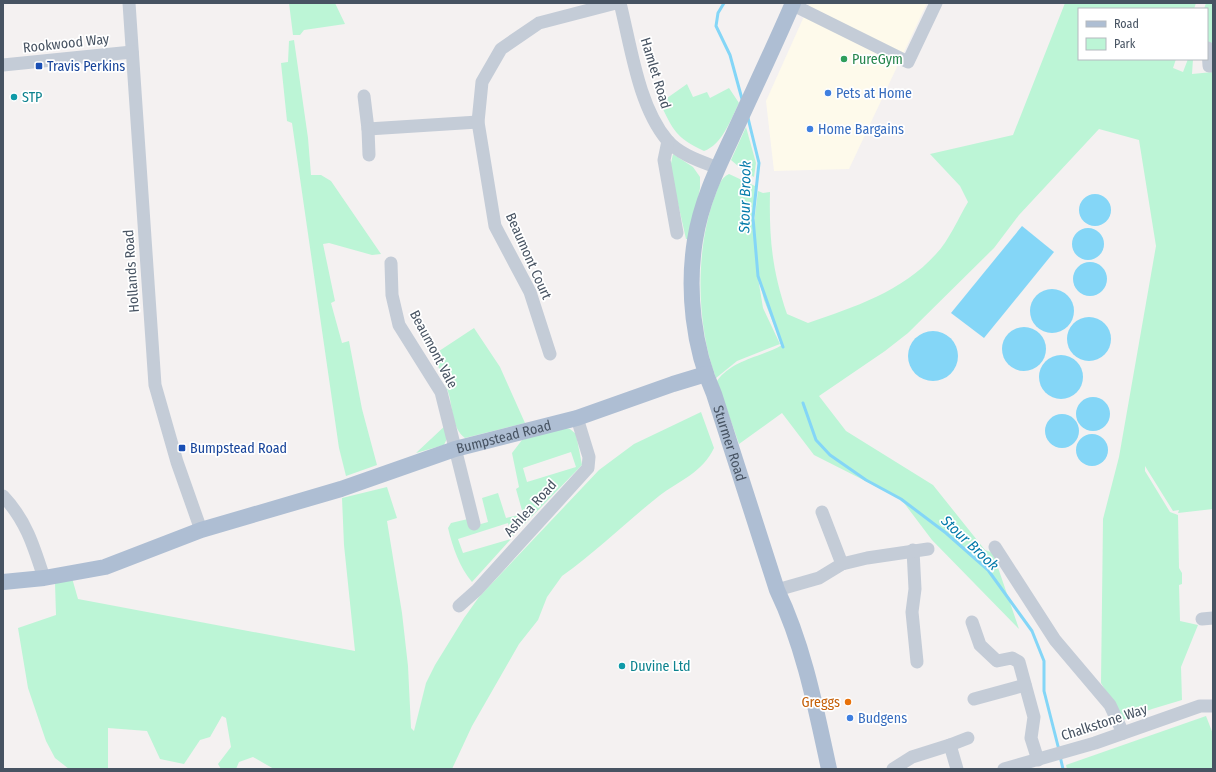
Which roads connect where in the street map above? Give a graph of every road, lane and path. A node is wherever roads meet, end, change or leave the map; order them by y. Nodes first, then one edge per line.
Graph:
1 (129, 3) edge
2 (616, 3) edge
3 (620, 3) edge
4 (936, 3) edge
5 (793, 4) edge
6 (1208, 48) edge
7 (132, 52) junction
8 (3, 65) edge
9 (1213, 66) edge
10 (364, 96) dead end
11 (478, 122) junction
12 (368, 129) junction
13 (668, 141) junction
14 (369, 155) dead end
15 (718, 168) junction
16 (677, 233) dead end
17 (391, 263) dead end
18 (550, 354) dead end
19 (706, 374) junction
20 (577, 418) junction
21 (455, 449) junction
22 (3, 496) edge
23 (822, 512) dead end
24 (474, 524) dead end
25 (201, 530) junction
26 (995, 547) dead end
27 (928, 549) dead end
28 (914, 550) junction
29 (842, 564) junction
30 (44, 578) junction
31 (3, 582) edge
32 (778, 590) junction
33 (459, 606) dead end
34 (972, 622) dead end
35 (917, 662) dead end
36 (1025, 685) junction
37 (974, 699) dead end
38 (1213, 706) edge
39 (1124, 733) junction
40 (968, 738) dead end
41 (950, 746) junction
42 (1042, 759) junction
43 (829, 769) edge
44 (893, 769) edge
45 (957, 769) edge
46 (1004, 769) edge

1 - 7 street, Hollands Road
2 - 11 street, Beaumont Court
3 - 13 street, Hamlet Road
4 - 5 street
5 - 15 main road, Sturmer Road
6 - 9 street
7 - 8 street, Rookwood Way
7 - 25 street, Hollands Road
10 - 12 street
11 - 12 street
11 - 18 street, Beaumont Court
12 - 14 street
13 - 15 street, Hamlet Road
13 - 16 street
15 - 19 main road, Sturmer Road
17 - 21 street, Beaumont Vale
19 - 20 main road, Bumpstead Road
19 - 32 main road, Sturmer Road
20 - 21 main road, Bumpstead Road
20 - 33 street, Ashlea Road
21 - 24 street, Beaumont Vale
21 - 25 main road, Bumpstead Road
22 - 30 street
23 - 29 street
25 - 30 main road, Bumpstead Road
26 - 39 street
27 - 28 street
28 - 29 street
28 - 35 street
29 - 32 street
30 - 31 main road, Bumpstead Road
32 - 43 main road, Sturmer Road
34 - 36 street
36 - 37 street
36 - 42 street
38 - 39 street, Chalkstone Way
39 - 42 street, Chalkstone Way
40 - 41 street
41 - 44 street
41 - 45 street
42 - 46 street, Chalkstone Way

